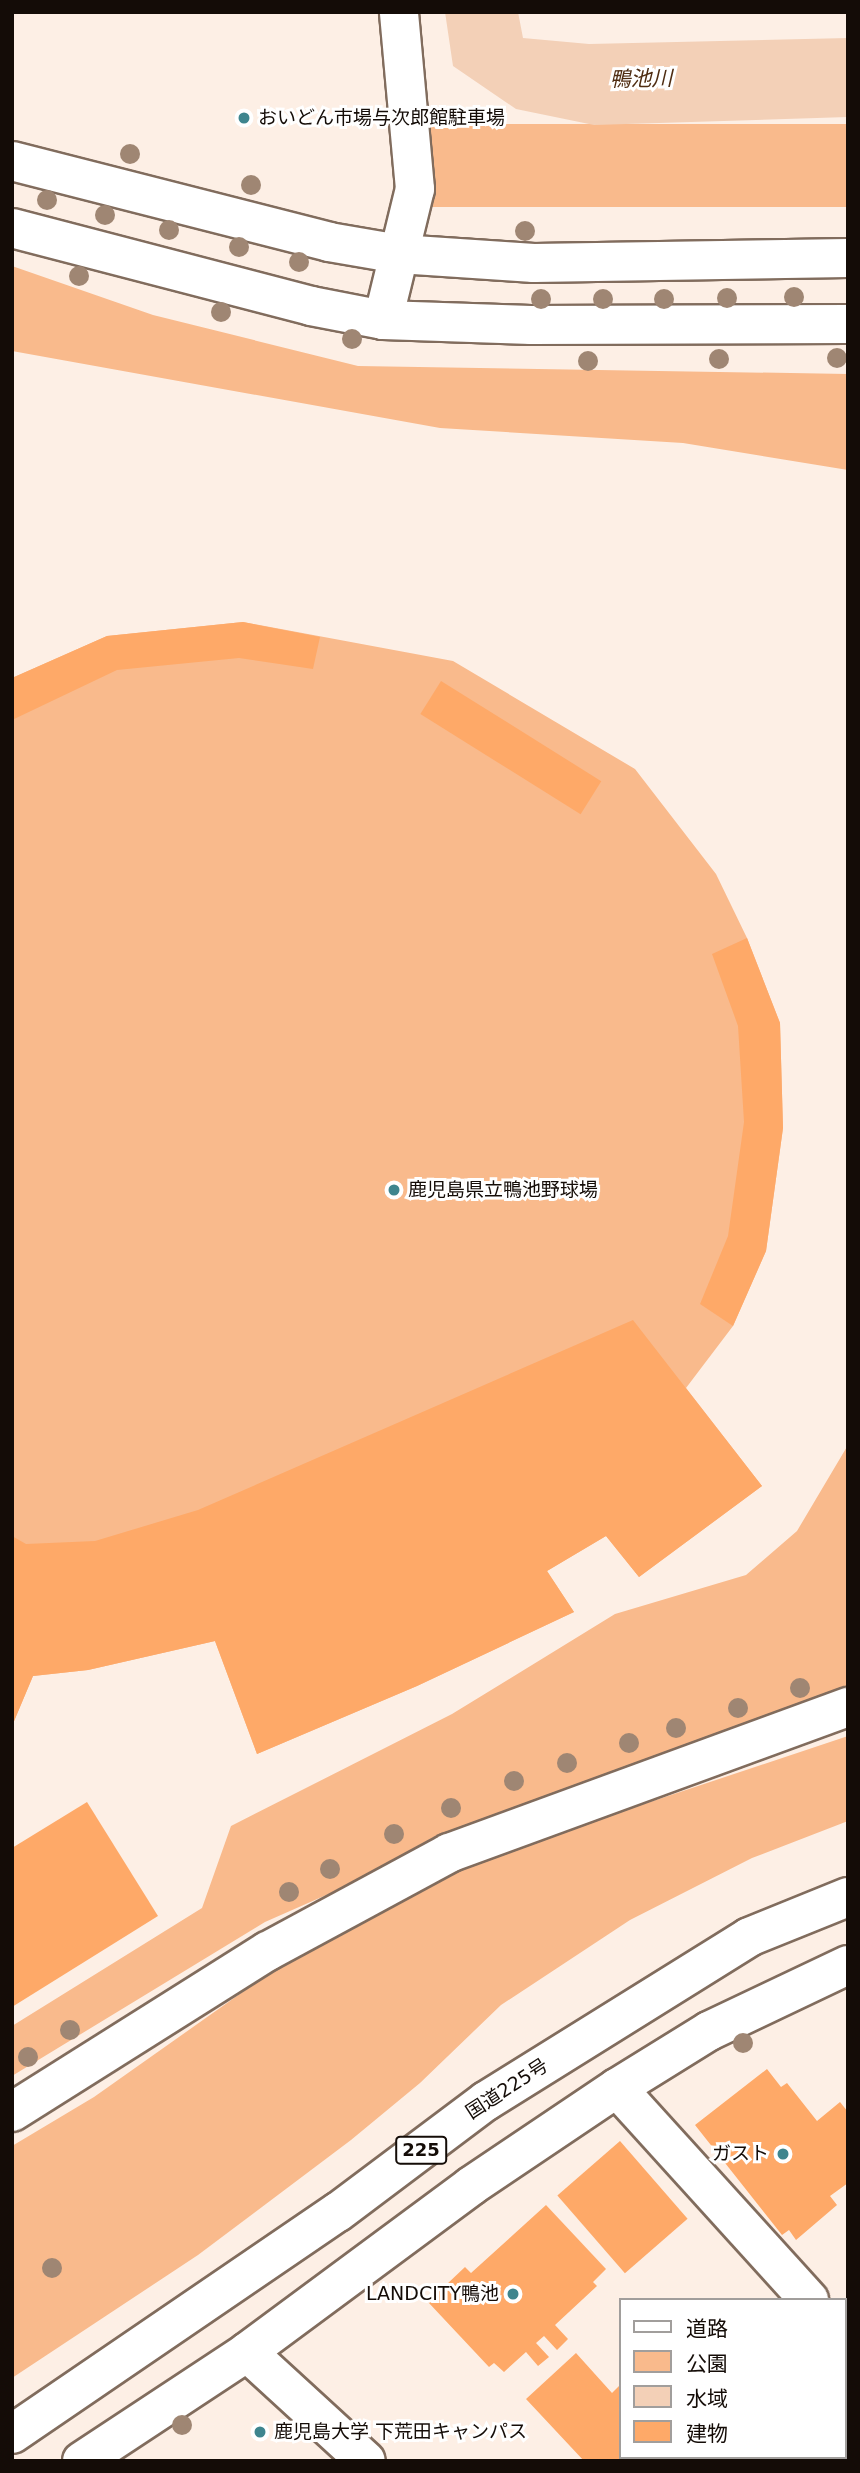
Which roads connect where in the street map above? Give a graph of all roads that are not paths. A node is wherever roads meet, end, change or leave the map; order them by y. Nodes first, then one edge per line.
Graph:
1 (399, 12) edge
2 (12, 161) edge
3 (12, 228) edge
4 (399, 254) junction
5 (848, 258) edge
6 (383, 320) junction
7 (848, 324) edge
8 (848, 1707) edge
9 (848, 1897) edge
10 (848, 1965) edge
11 (617, 2088) junction
12 (12, 2112) edge
13 (807, 2298) edge
14 (247, 2352) junction
15 (12, 2434) edge
16 (82, 2461) edge
17 (366, 2461) edge

1 - 4 main road
2 - 4 main road
3 - 6 main road
4 - 5 main road
4 - 6 main road
6 - 7 main road
8 - 12 main road
9 - 15 main road, 国道225号 / 225
10 - 11 main road
11 - 13 main road
11 - 14 main road
14 - 16 main road
14 - 17 main road

